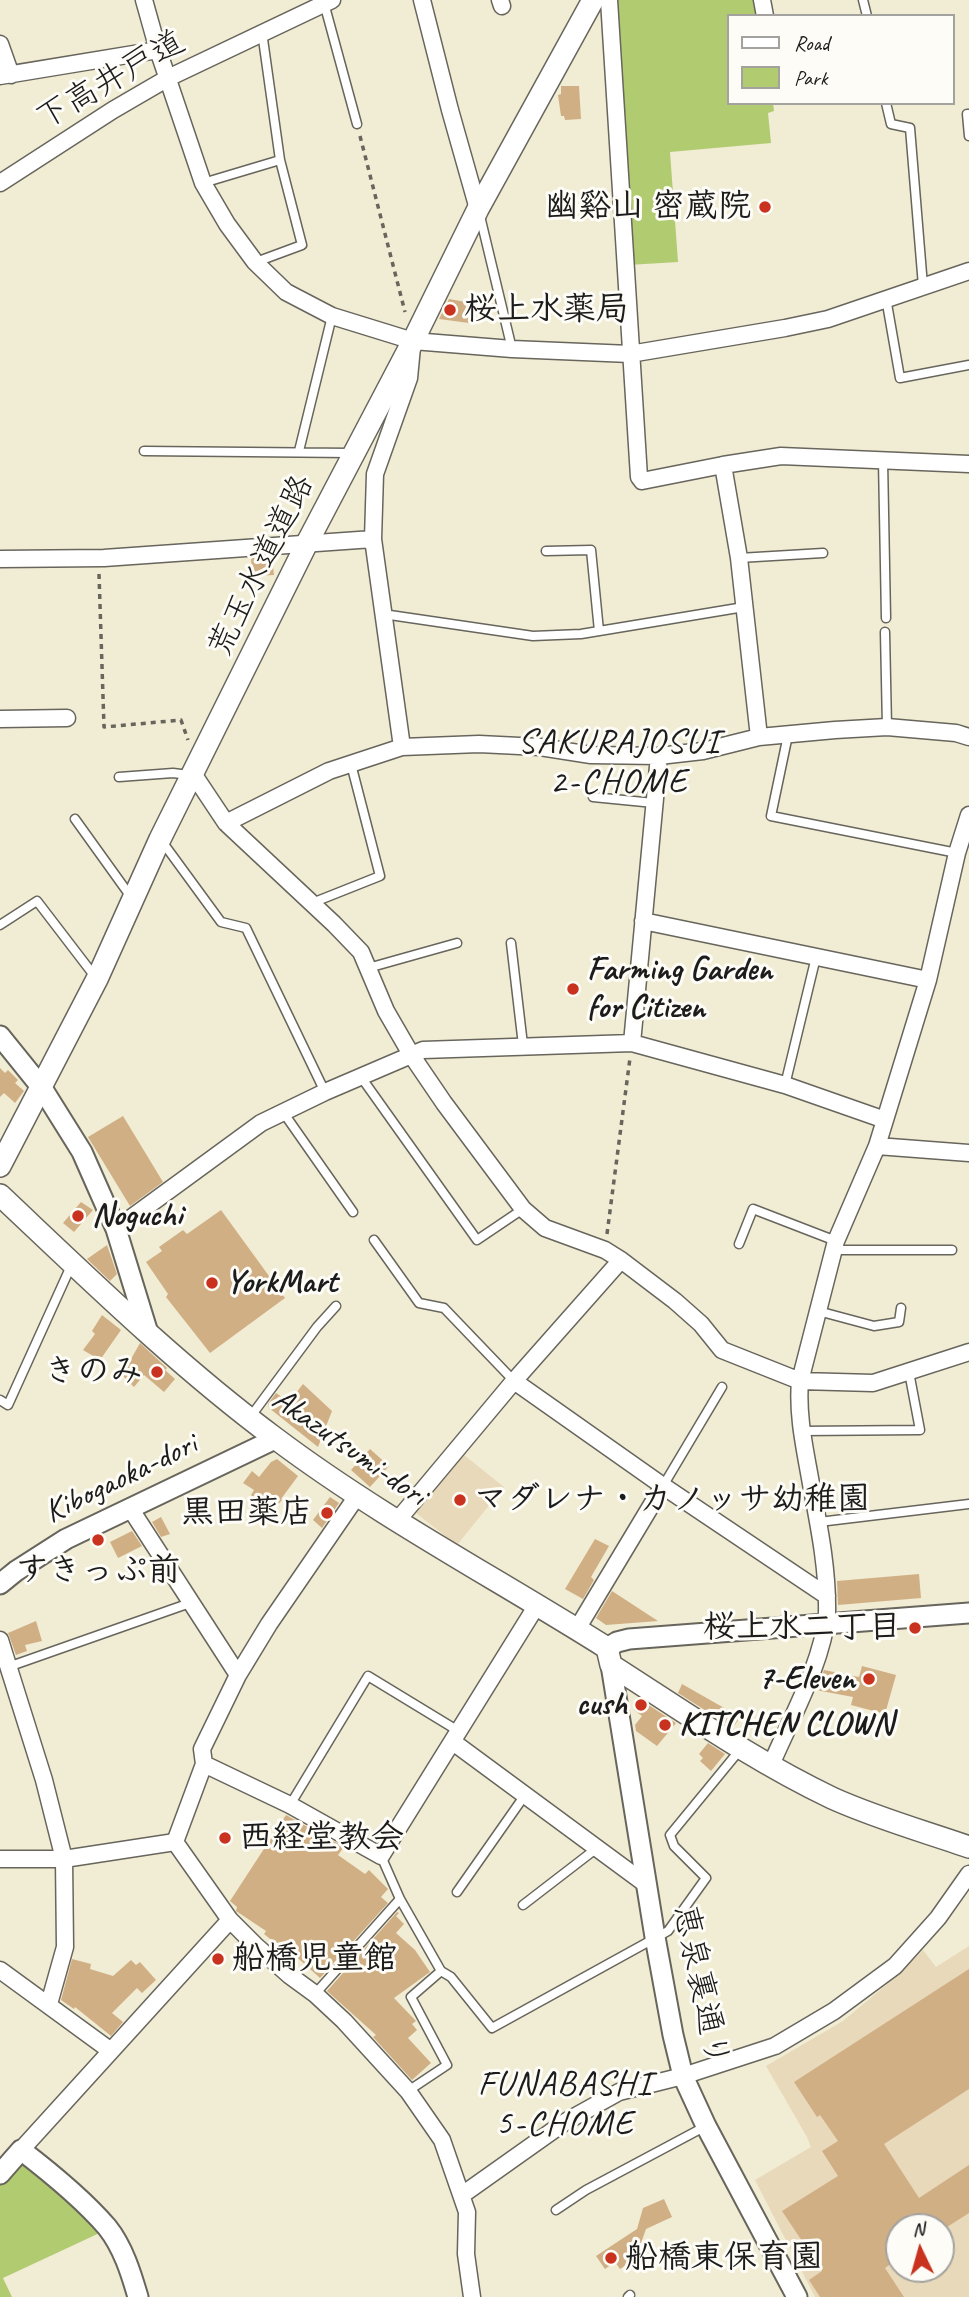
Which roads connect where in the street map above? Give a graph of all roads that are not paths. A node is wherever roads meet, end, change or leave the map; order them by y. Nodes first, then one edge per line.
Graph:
1 (144, 0) edge
2 (156, 0) edge
3 (422, 0) edge
4 (593, 0) edge
5 (609, 0) edge
6 (328, 2) edge
7 (150, 21) junction
8 (262, 32) junction
9 (0, 44) edge
10 (158, 50) junction
11 (5, 76) edge
12 (168, 78) junction
13 (886, 105) edge
14 (969, 114) edge
15 (357, 124) road end
16 (969, 136) edge
17 (280, 159) junction
18 (0, 183) edge
19 (203, 183) junction
20 (478, 209) junction
21 (255, 262) junction
22 (969, 271) edge
23 (923, 286) junction
24 (886, 298) junction
25 (332, 316) junction
26 (413, 341) junction
27 (512, 349) junction
28 (630, 354) junction
29 (969, 365) edge
30 (144, 451) dead end
31 (299, 451) junction
32 (354, 453) junction
33 (883, 460) junction
34 (969, 464) edge
35 (723, 465) junction
36 (373, 539) junction
37 (307, 543) junction
38 (547, 551) dead end
39 (823, 553) dead end
40 (739, 558) junction
41 (0, 559) edge
42 (744, 607) junction
43 (383, 614) junction
44 (886, 618) dead end
45 (600, 631) junction
46 (885, 632) dead end
47 (67, 718) dead end
48 (0, 719) edge
49 (887, 727) junction
50 (788, 735) junction
51 (759, 737) junction
52 (969, 737) edge
53 (402, 747) junction
54 (659, 756) junction
55 (351, 764) junction
56 (195, 772) junction
57 (119, 777) dead end
58 (593, 797) dead end
59 (654, 803) junction
60 (969, 815) edge
61 (75, 819) dead end
62 (226, 823) junction
63 (160, 839) junction
64 (957, 853) junction
65 (133, 900) junction
66 (312, 903) junction
67 (643, 920) junction
68 (0, 925) edge
69 (457, 943) dead end
70 (511, 943) dead end
71 (816, 957) junction
72 (368, 968) junction
73 (97, 979) junction
74 (928, 980) junction
75 (0, 1036) edge
76 (632, 1043) junction
77 (523, 1045) junction
78 (412, 1056) junction
79 (361, 1077) junction
80 (786, 1085) junction
81 (42, 1088) junction
82 (324, 1092) junction
83 (284, 1112) junction
84 (885, 1120) junction
85 (877, 1146) junction
86 (969, 1153) edge
87 (0, 1166) edge
88 (0, 1195) edge
89 (523, 1209) junction
90 (353, 1212) dead end
91 (116, 1229) junction
92 (374, 1240) dead end
93 (739, 1244) dead end
94 (835, 1245) junction
95 (952, 1250) dead end
96 (621, 1260) junction
97 (72, 1264) junction
98 (336, 1306) dead end
99 (901, 1308) dead end
100 (818, 1311) junction
101 (148, 1333) junction
102 (969, 1352) edge
103 (909, 1372) junction
104 (514, 1381) junction
105 (800, 1381) junction
106 (722, 1387) dead end
107 (0, 1400) edge
108 (250, 1419) junction
109 (801, 1431) junction
110 (275, 1439) junction
111 (663, 1486) junction
112 (357, 1496) junction
113 (969, 1504) edge
114 (130, 1508) junction
115 (397, 1521) junction
116 (819, 1522) junction
117 (0, 1584) edge
118 (827, 1596) junction
119 (190, 1603) junction
120 (537, 1605) junction
121 (969, 1613) edge
122 (826, 1625) junction
123 (577, 1629) junction
124 (0, 1640) edge
125 (609, 1657) junction
126 (8, 1667) junction
127 (238, 1675) junction
128 (456, 1737) junction
129 (741, 1748) junction
130 (204, 1764) junction
131 (771, 1765) junction
132 (525, 1795) junction
133 (290, 1805) junction
134 (175, 1842) junction
135 (969, 1847) edge
136 (597, 1848) junction
137 (381, 1856) junction
138 (0, 1859) edge
139 (64, 1859) junction
140 (969, 1874) edge
141 (647, 1885) junction
142 (457, 1892) dead end
143 (400, 1899) junction
144 (523, 1905) dead end
145 (230, 1920) junction
146 (655, 1937) junction
147 (0, 1970) edge
148 (441, 1971) junction
149 (315, 1994) junction
150 (49, 2004) junction
151 (111, 2051) junction
152 (683, 2076) junction
153 (408, 2091) junction
154 (706, 2126) junction
155 (21, 2150) junction
156 (0, 2174) edge
157 (462, 2195) junction
158 (556, 2210) dead end
159 (138, 2297) edge
160 (472, 2297) edge
161 (797, 2297) edge

1 - 7 street
2 - 7 street
3 - 20 street
4 - 20 main road, 荒玉水道道路
5 - 28 street
6 - 8 street, 下高井戸道
6 - 15 lane
7 - 10 street
8 - 12 street, 下高井戸道
8 - 17 lane
9 - 11 street
10 - 11 street
10 - 12 street
12 - 18 street, 下高井戸道
12 - 19 street
13 - 23 lane
14 - 16 lane
17 - 19 lane
17 - 21 lane
19 - 21 street
20 - 26 main road, 荒玉水道道路
20 - 27 lane
21 - 25 street
22 - 23 street
23 - 24 street
24 - 28 street
24 - 29 lane
25 - 26 street
25 - 31 lane
26 - 27 street
26 - 32 main road, 荒玉水道道路
26 - 36 street
27 - 28 street
28 - 35 street
30 - 31 lane
31 - 32 lane
32 - 37 main road, 荒玉水道道路
33 - 34 street
33 - 35 street
33 - 44 lane
35 - 40 street
36 - 37 street
36 - 43 street
37 - 41 street
37 - 56 main road, 荒玉水道道路
38 - 45 lane
39 - 40 lane
40 - 42 street
42 - 45 lane
42 - 51 street
43 - 45 lane
43 - 53 street
46 - 49 lane
47 - 48 street
49 - 50 street
49 - 52 street
50 - 51 street
50 - 64 lane
51 - 54 street
53 - 54 street
53 - 55 street
54 - 59 street
55 - 62 street
55 - 66 lane
56 - 57 lane
56 - 62 street
56 - 63 main road, 荒玉水道道路
58 - 59 lane
59 - 67 street
60 - 64 street
61 - 65 lane
62 - 66 street
63 - 65 main road, 荒玉水道道路
63 - 82 lane
64 - 74 street
65 - 73 main road, 荒玉水道道路
66 - 72 street
67 - 71 street
67 - 76 street
68 - 73 lane
69 - 72 lane
70 - 77 lane
71 - 74 street
71 - 80 lane
72 - 78 street
73 - 81 main road, 荒玉水道道路
74 - 84 street
75 - 81 street
76 - 77 street
76 - 80 street
77 - 78 street
78 - 79 street
78 - 89 street
79 - 82 street
79 - 89 lane
80 - 84 street
81 - 87 main road, 荒玉水道道路
81 - 91 street
82 - 83 street
83 - 90 lane
83 - 91 street
84 - 85 street
85 - 86 street
85 - 94 street
88 - 97 main road, Akazutsumi-dori
89 - 96 street
91 - 101 street
92 - 104 lane
93 - 94 lane
94 - 95 lane
94 - 100 street
96 - 104 street
96 - 105 street
97 - 101 main road, Akazutsumi-dori
97 - 107 lane
98 - 108 lane
99 - 100 lane
100 - 105 street
101 - 108 main road, Akazutsumi-dori
102 - 103 street
103 - 105 street
103 - 109 lane
104 - 111 street
104 - 115 street
105 - 109 street
106 - 111 lane
108 - 110 main road, Akazutsumi-dori
109 - 116 street
110 - 112 main road, Akazutsumi-dori
110 - 114 street, Kibogaoka-dori
111 - 118 street
111 - 123 street
112 - 115 main road, Akazutsumi-dori
112 - 127 street
113 - 116 lane
114 - 117 street, Kibogaoka-dori
114 - 119 street
115 - 120 main road, Akazutsumi-dori
116 - 118 street
118 - 122 street
119 - 126 lane
119 - 127 street
120 - 123 main road, Akazutsumi-dori
120 - 128 street
121 - 122 street
122 - 125 street
122 - 131 street
123 - 125 main road, Akazutsumi-dori
124 - 126 street
125 - 129 main road, Akazutsumi-dori
125 - 141 street, 恵泉裏通り
126 - 139 street
127 - 130 street
128 - 132 street
128 - 133 lane
128 - 137 street
129 - 131 main road, Akazutsumi-dori
129 - 146 lane
130 - 133 street
130 - 134 street
131 - 135 main road, Akazutsumi-dori
132 - 136 street
132 - 142 lane
133 - 137 street
134 - 139 street
134 - 145 street
136 - 141 street
136 - 144 lane
137 - 143 lane
138 - 139 street
139 - 150 street
140 - 152 street
141 - 146 street, 恵泉裏通り
143 - 148 lane
143 - 149 lane
145 - 149 street
145 - 151 street
146 - 148 lane
146 - 152 street, 恵泉裏通り
147 - 150 street
148 - 153 lane
149 - 153 street
150 - 151 street
151 - 155 street
152 - 154 street, 恵泉裏通り
152 - 157 street
153 - 157 street
154 - 158 lane
154 - 161 street, 恵泉裏通り
155 - 156 street
155 - 159 street
157 - 160 street

